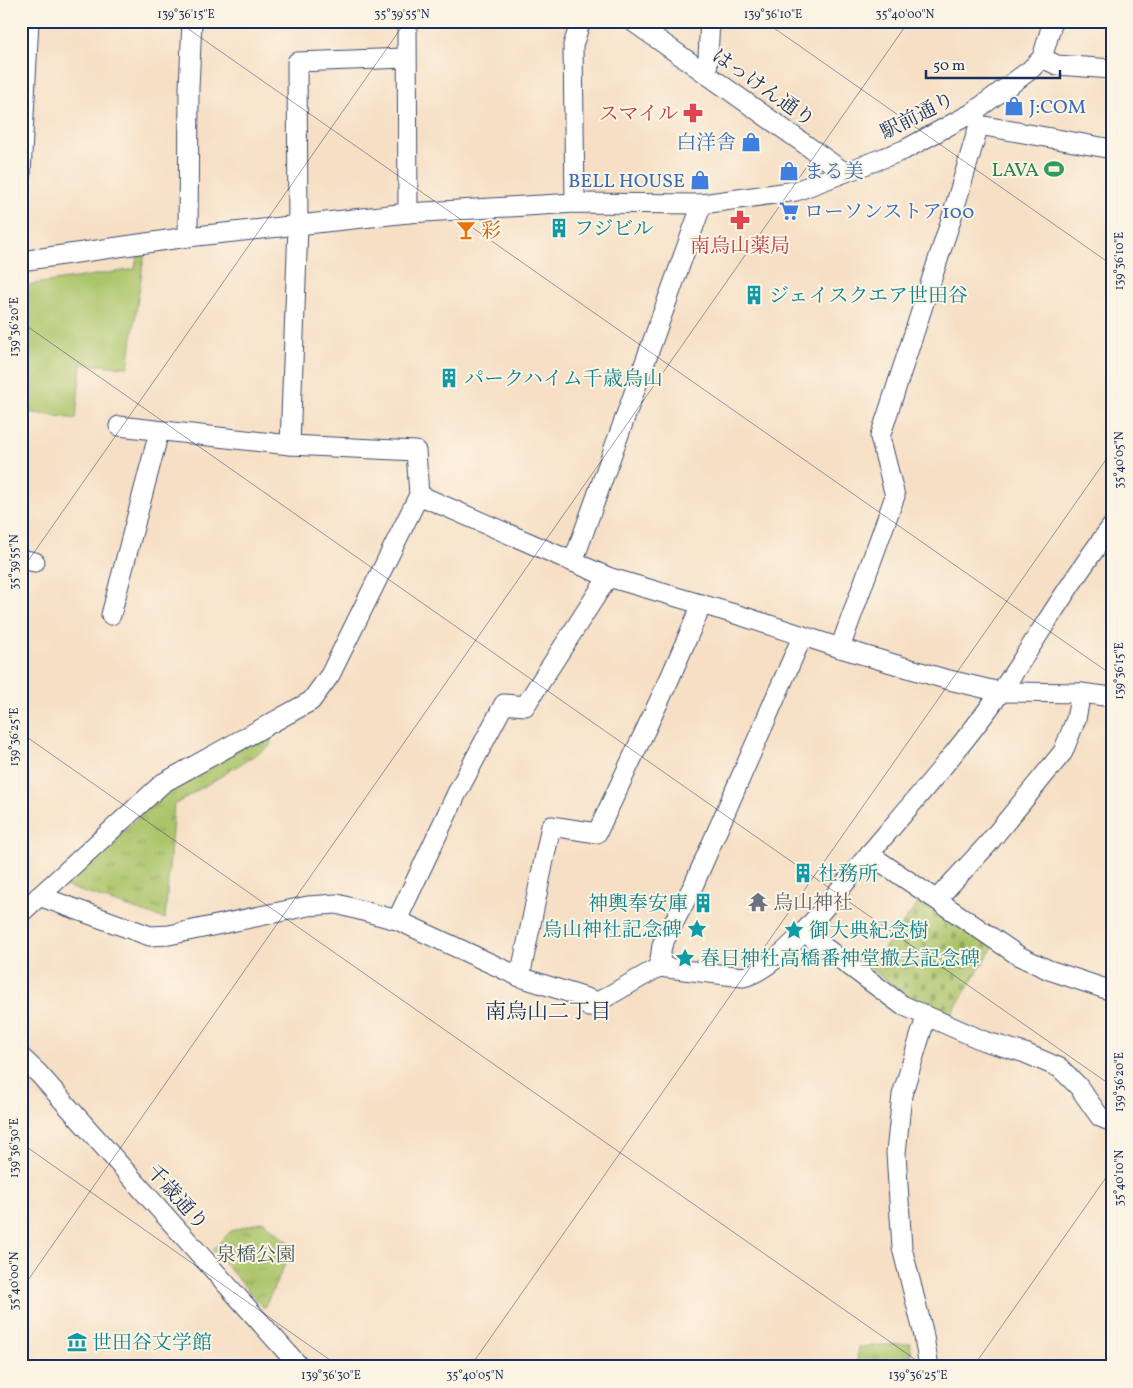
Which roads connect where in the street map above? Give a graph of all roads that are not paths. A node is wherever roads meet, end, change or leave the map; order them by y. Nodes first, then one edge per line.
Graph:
1 (29, 21) edge
2 (192, 21) edge
3 (407, 21) edge
4 (582, 21) edge
5 (632, 21) edge
6 (710, 21) edge
7 (1053, 21) edge
8 (406, 58) junction
9 (1042, 58) junction
10 (1112, 69) edge
11 (707, 74) junction
12 (23, 113) edge
13 (975, 119) junction
14 (1112, 149) edge
15 (844, 172) junction
16 (21, 173) edge
17 (575, 203) junction
18 (702, 204) junction
19 (408, 213) junction
20 (298, 226) junction
21 (188, 237) junction
22 (21, 261) edge
23 (119, 426) dead end
24 (159, 432) junction
25 (290, 445) junction
26 (419, 495) junction
27 (1112, 526) edge
28 (573, 562) junction
29 (608, 577) junction
30 (702, 604) junction
31 (111, 615) dead end
32 (802, 637) junction
33 (840, 648) junction
34 (1000, 692) junction
35 (1081, 693) junction
36 (1112, 697) edge
37 (870, 854) junction
38 (39, 896) junction
39 (937, 899) junction
40 (21, 913) edge
41 (397, 920) junction
42 (804, 932) junction
43 (658, 967) junction
44 (520, 977) junction
45 (1112, 991) edge
46 (926, 1017) junction
47 (21, 1057) edge
48 (1112, 1122) edge
49 (300, 1367) edge
50 (929, 1367) edge

1 - 12 street
2 - 21 street
3 - 8 street
4 - 17 street
5 - 11 street, はっけん通り
6 - 11 street
7 - 9 street
8 - 19 street
8 - 20 street
9 - 10 street
9 - 13 street, 駅前通り
11 - 15 street, はっけん通り
12 - 16 street
13 - 14 street
13 - 15 street, 駅前通り
13 - 33 street
15 - 18 street, 駅前通り
17 - 18 street, 駅前通り
17 - 19 street, 駅前通り
18 - 28 street
19 - 20 street, 駅前通り
20 - 21 street, 駅前通り
20 - 25 street
21 - 22 street, 駅前通り
23 - 24 street
24 - 25 street
24 - 31 street
25 - 26 street
26 - 28 street
26 - 38 street
27 - 34 street
28 - 29 street
29 - 30 street
29 - 41 street
30 - 32 street
30 - 44 street
32 - 33 street
32 - 43 street
33 - 34 street
34 - 35 street
34 - 37 street
35 - 36 street
35 - 39 street
37 - 39 street
37 - 42 street
38 - 40 street
38 - 41 street
39 - 45 street
41 - 44 street
42 - 43 street
42 - 46 street
43 - 44 street
46 - 48 street
46 - 50 street
47 - 49 street, 千歳通り

